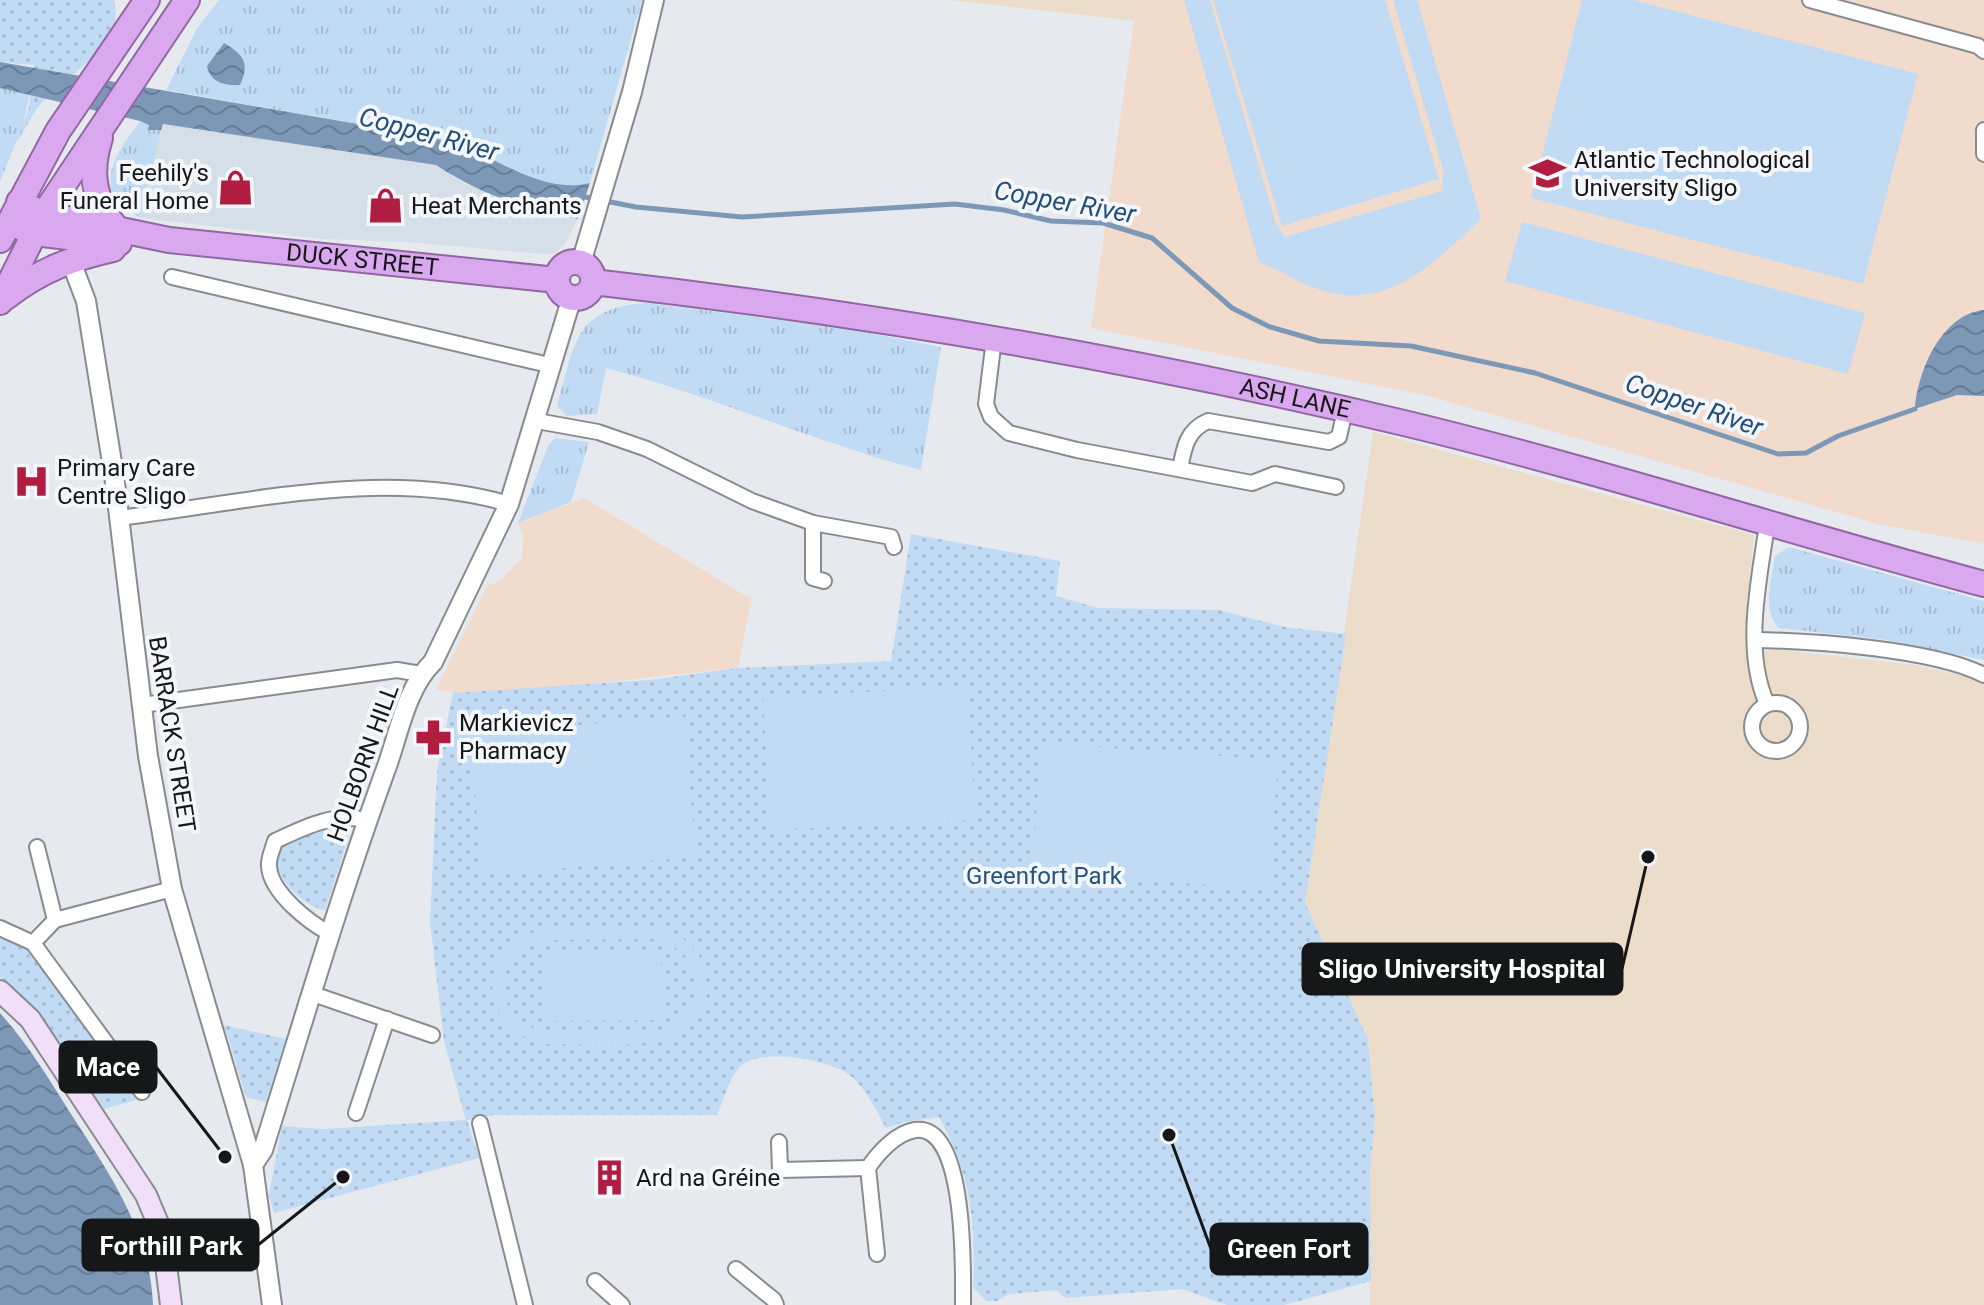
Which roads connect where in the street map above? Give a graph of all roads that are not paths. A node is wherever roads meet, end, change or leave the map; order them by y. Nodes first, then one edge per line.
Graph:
1 (654, 0) edge
2 (1810, 0) edge
3 (144, 1) edge
4 (185, 1) edge
5 (169, 25) junction
6 (1984, 51) edge
7 (105, 120) junction
8 (1984, 130) edge
9 (1984, 154) edge
10 (9, 222) edge
11 (39, 224) junction
12 (126, 236) junction
13 (102, 252) junction
14 (70, 259) junction
15 (587, 272) junction
16 (172, 277) dead end
17 (565, 289) junction
18 (0, 301) edge
19 (86, 301) junction
20 (994, 339) junction
21 (553, 366) junction
22 (1345, 410) junction
23 (537, 421) junction
24 (1319, 467) dead end
25 (1180, 469) junction
26 (1315, 482) junction
27 (1336, 487) dead end
28 (509, 504) junction
29 (118, 518) junction
30 (813, 523) junction
31 (1767, 525) junction
32 (894, 547) dead end
33 (824, 581) dead end
34 (1984, 584) edge
35 (1755, 640) junction
36 (421, 674) junction
37 (1984, 675) edge
38 (1767, 704) dead end
39 (142, 705) junction
40 (367, 820) junction
41 (37, 847) dead end
42 (172, 889) junction
43 (55, 920) junction
44 (0, 928) edge
45 (331, 934) junction
46 (33, 943) junction
47 (0, 991) edge
48 (313, 994) junction
49 (387, 1019) junction
50 (432, 1035) dead end
51 (142, 1092) dead end
52 (356, 1113) dead end
53 (480, 1123) dead end
54 (779, 1142) dead end
55 (253, 1165) junction
56 (868, 1168) junction
57 (877, 1254) dead end
58 (736, 1269) dead end
59 (595, 1281) dead end
60 (171, 1305) edge
61 (272, 1305) edge
62 (525, 1305) edge
63 (622, 1305) edge
64 (776, 1305) edge
65 (963, 1305) edge

1 - 15 street
2 - 6 street
3 - 5 main road
3 - 10 highway
4 - 5 highway
5 - 7 highway
7 - 11 highway
7 - 12 highway
8 - 9 street
10 - 11 highway, DUCK STREET
11 - 12 highway, DUCK STREET
11 - 18 highway
12 - 13 highway
12 - 17 highway, DUCK STREET
13 - 14 highway
13 - 19 street, BARRACK STREET
14 - 18 highway
14 - 19 street, BARRACK STREET
15 - 17 highway
15 - 17 highway
15 - 20 highway, ASH LANE
16 - 21 street
17 - 21 street, HOLBORN HILL
19 - 29 street, BARRACK STREET
20 - 22 highway, ASH LANE
20 - 25 street
21 - 23 street, HOLBORN HILL
22 - 25 street
22 - 31 highway, ASH LANE
23 - 28 street, HOLBORN HILL
23 - 30 street
24 - 26 street
25 - 26 street
26 - 27 street
28 - 29 street
28 - 36 street, HOLBORN HILL
29 - 39 street, BARRACK STREET
30 - 32 street
30 - 33 street
31 - 34 highway, ASH LANE
31 - 35 street
35 - 37 street
35 - 38 street
36 - 39 street
36 - 40 street, HOLBORN HILL
39 - 42 street, BARRACK STREET
40 - 45 street, HOLBORN HILL
40 - 45 street
41 - 43 street
42 - 43 street
42 - 55 street, BARRACK STREET
43 - 46 street
44 - 46 street
45 - 48 street, HOLBORN HILL
46 - 51 street
47 - 60 main road
48 - 49 street
48 - 55 street, HOLBORN HILL
49 - 50 street
49 - 52 street
53 - 62 street
54 - 56 street
55 - 61 street, BARRACK STREET
56 - 57 street
56 - 65 street
58 - 64 street
59 - 63 street

